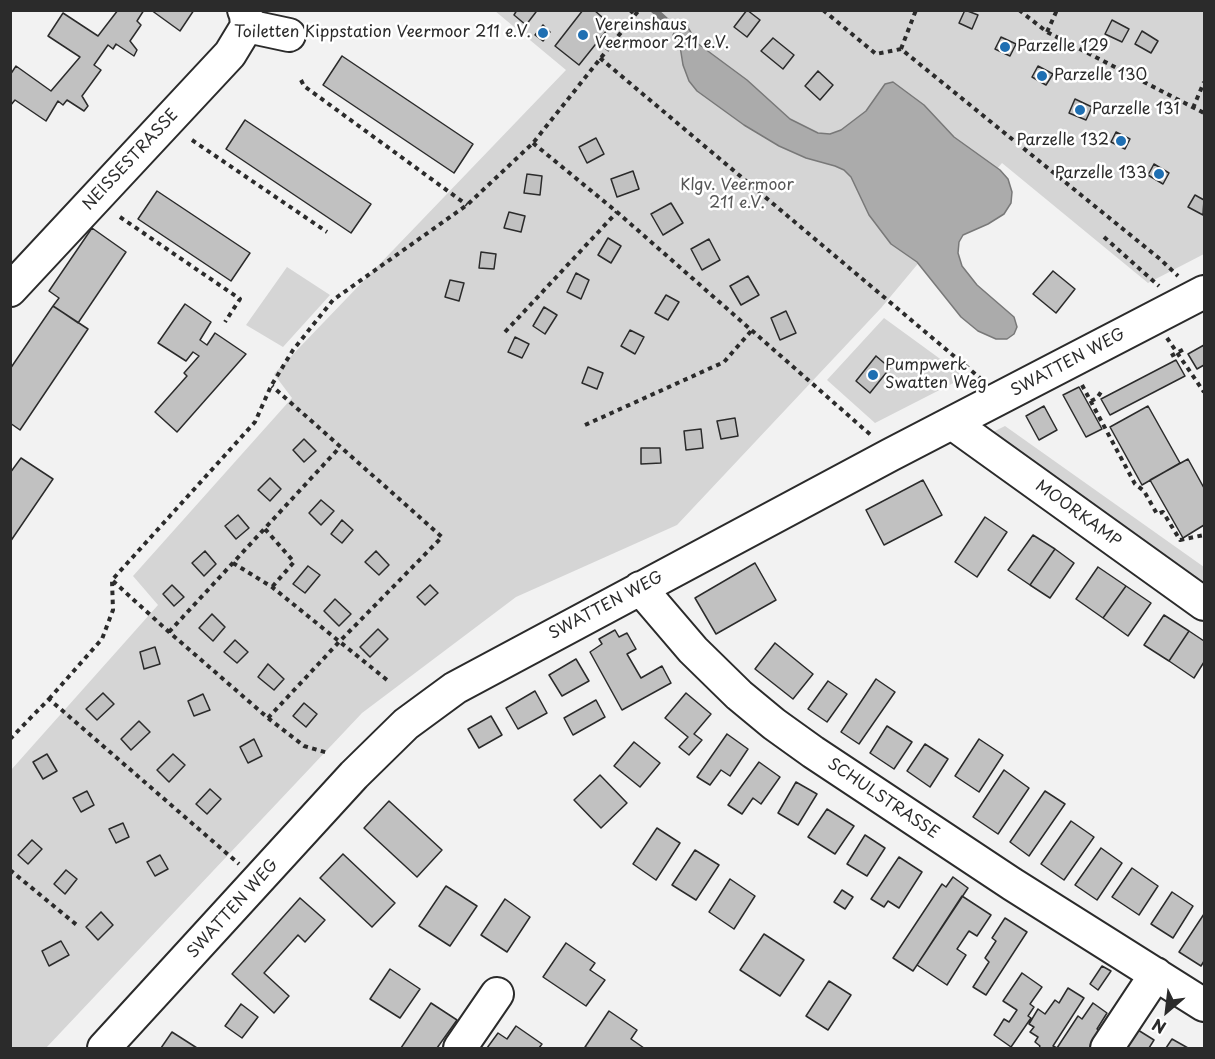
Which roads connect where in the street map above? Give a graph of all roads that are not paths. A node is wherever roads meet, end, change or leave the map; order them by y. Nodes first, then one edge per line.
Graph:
1 (245, 18) edge
2 (289, 35) dead end
3 (10, 290) edge
4 (1189, 293) edge
5 (952, 423) junction
6 (640, 588) junction
7 (1204, 604) edge
8 (1156, 974) junction
9 (496, 994) dead end
10 (1204, 1005) edge
11 (107, 1048) edge
12 (460, 1048) edge
13 (1107, 1048) edge

1 - 2 street, NEISSESTRASSE
1 - 3 street, NEISSESTRASSE
4 - 5 street, SWATTEN WEG
5 - 6 street, SWATTEN WEG
5 - 7 street, MOORKAMP
6 - 8 street, SCHULSTRASSE
6 - 11 street, SWATTEN WEG
8 - 10 street, SCHULSTRASSE
8 - 13 street
9 - 12 street

